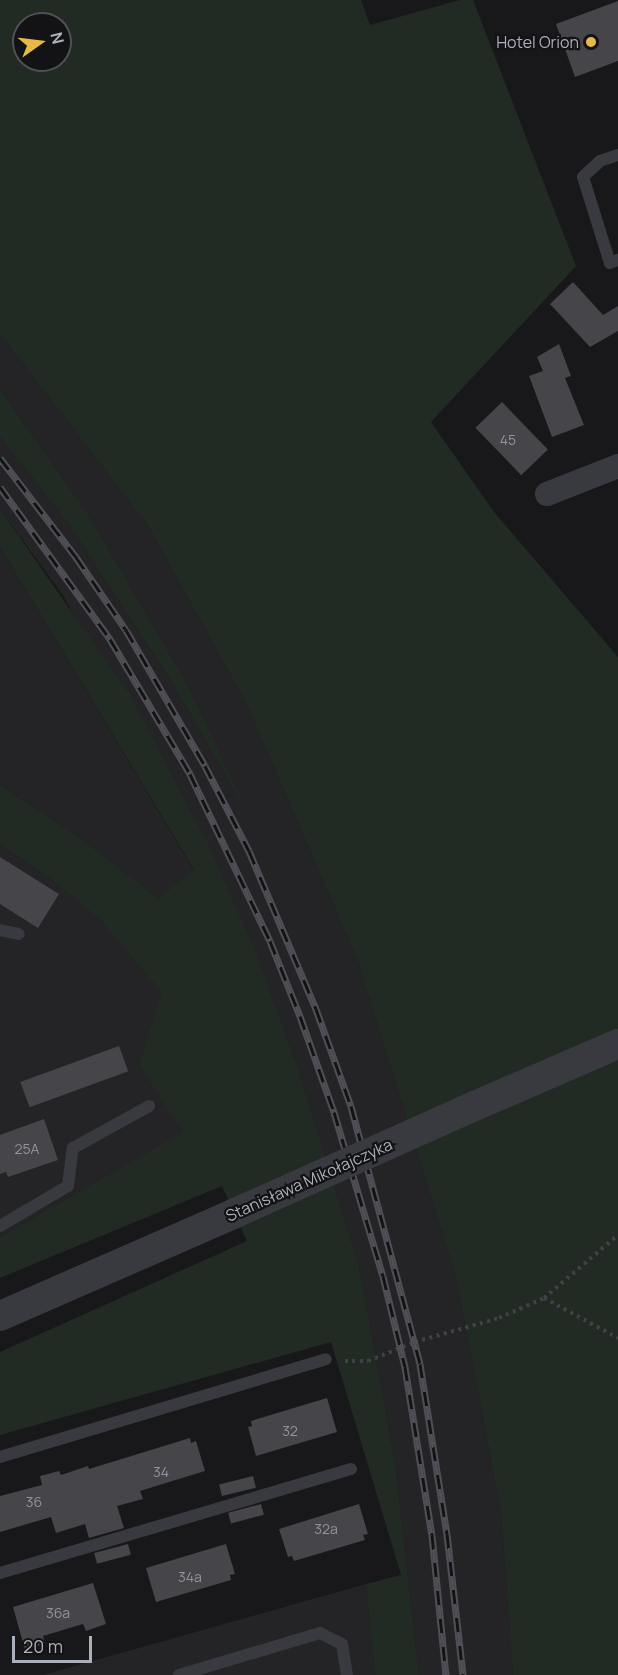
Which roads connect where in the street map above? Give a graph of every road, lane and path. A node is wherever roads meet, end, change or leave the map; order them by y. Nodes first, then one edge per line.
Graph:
1 (618, 155) edge
2 (618, 260) edge
3 (618, 466) edge
4 (547, 494) dead end
5 (0, 930) edge
6 (19, 934) dead end
7 (618, 1044) edge
8 (149, 1106) dead end
9 (0, 1226) edge
10 (618, 1236) edge
11 (544, 1298) junction
12 (0, 1316) edge
13 (618, 1338) edge
14 (326, 1359) joint
15 (0, 1457) edge
16 (351, 1469) dead end
17 (0, 1573) edge
18 (179, 1675) edge
19 (347, 1675) edge

1 - 2 lane
3 - 4 street
5 - 6 lane
7 - 12 street, Stanisława Mikołajczyka, bridge
8 - 9 lane
10 - 11 path
11 - 13 path
11 - 14 path
14 - 15 lane
16 - 17 lane
18 - 19 lane

